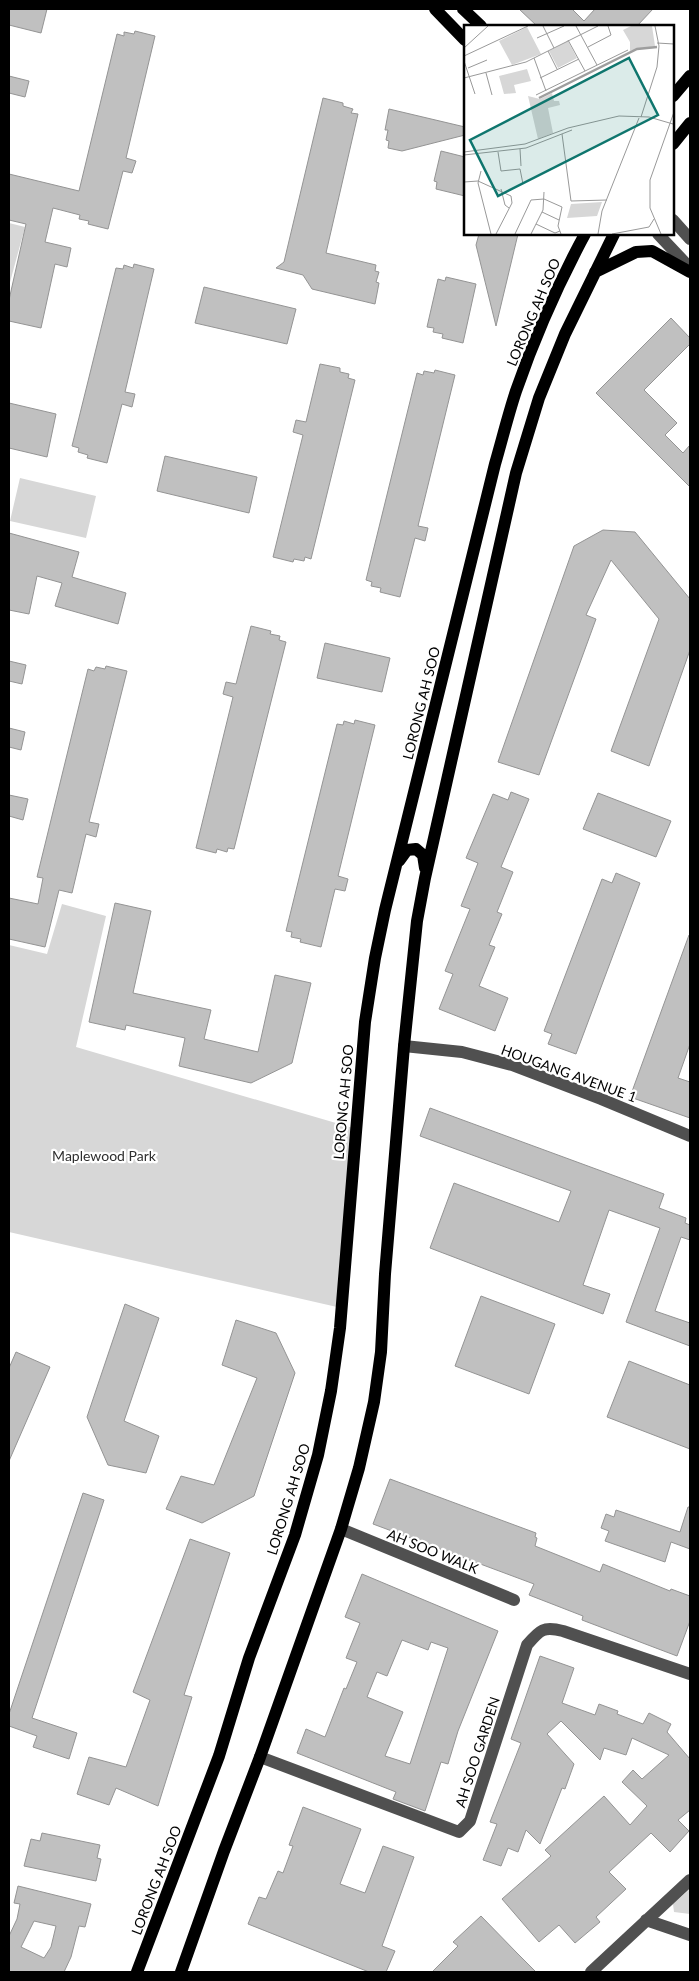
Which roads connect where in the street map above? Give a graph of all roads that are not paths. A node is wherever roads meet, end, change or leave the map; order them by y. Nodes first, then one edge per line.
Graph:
1 (435, 9) edge
2 (463, 9) edge
3 (480, 25) edge
4 (464, 39) edge
5 (690, 76) edge
6 (674, 95) edge
7 (690, 123) edge
8 (674, 143) edge
9 (674, 221) edge
10 (584, 235) edge
11 (614, 235) edge
12 (659, 235) edge
13 (690, 239) edge
14 (690, 270) edge
15 (595, 272) junction
16 (396, 868) junction
17 (426, 872) junction
18 (404, 1046) junction
19 (690, 1136) edge
20 (341, 1529) junction
21 (514, 1600) dead end
22 (690, 1674) edge
23 (260, 1757) junction
24 (690, 1880) edge
25 (646, 1920) junction
26 (690, 1935) edge
27 (137, 1972) edge
28 (182, 1972) edge
29 (590, 1972) edge

1 - 4 main road
2 - 3 main road
5 - 6 main road
7 - 8 main road
9 - 13 street
10 - 16 main road, LORONG AH SOO
11 - 15 main road
12 - 14 street
14 - 15 main road
15 - 17 main road
16 - 17 main road
16 - 27 main road, LORONG AH SOO
17 - 18 main road
18 - 19 street, HOUGANG AVENUE 1
18 - 20 main road
20 - 21 street, AH SOO WALK
20 - 23 main road
22 - 23 street, AH SOO GARDEN
23 - 28 main road
24 - 25 street
25 - 26 street
25 - 29 street

